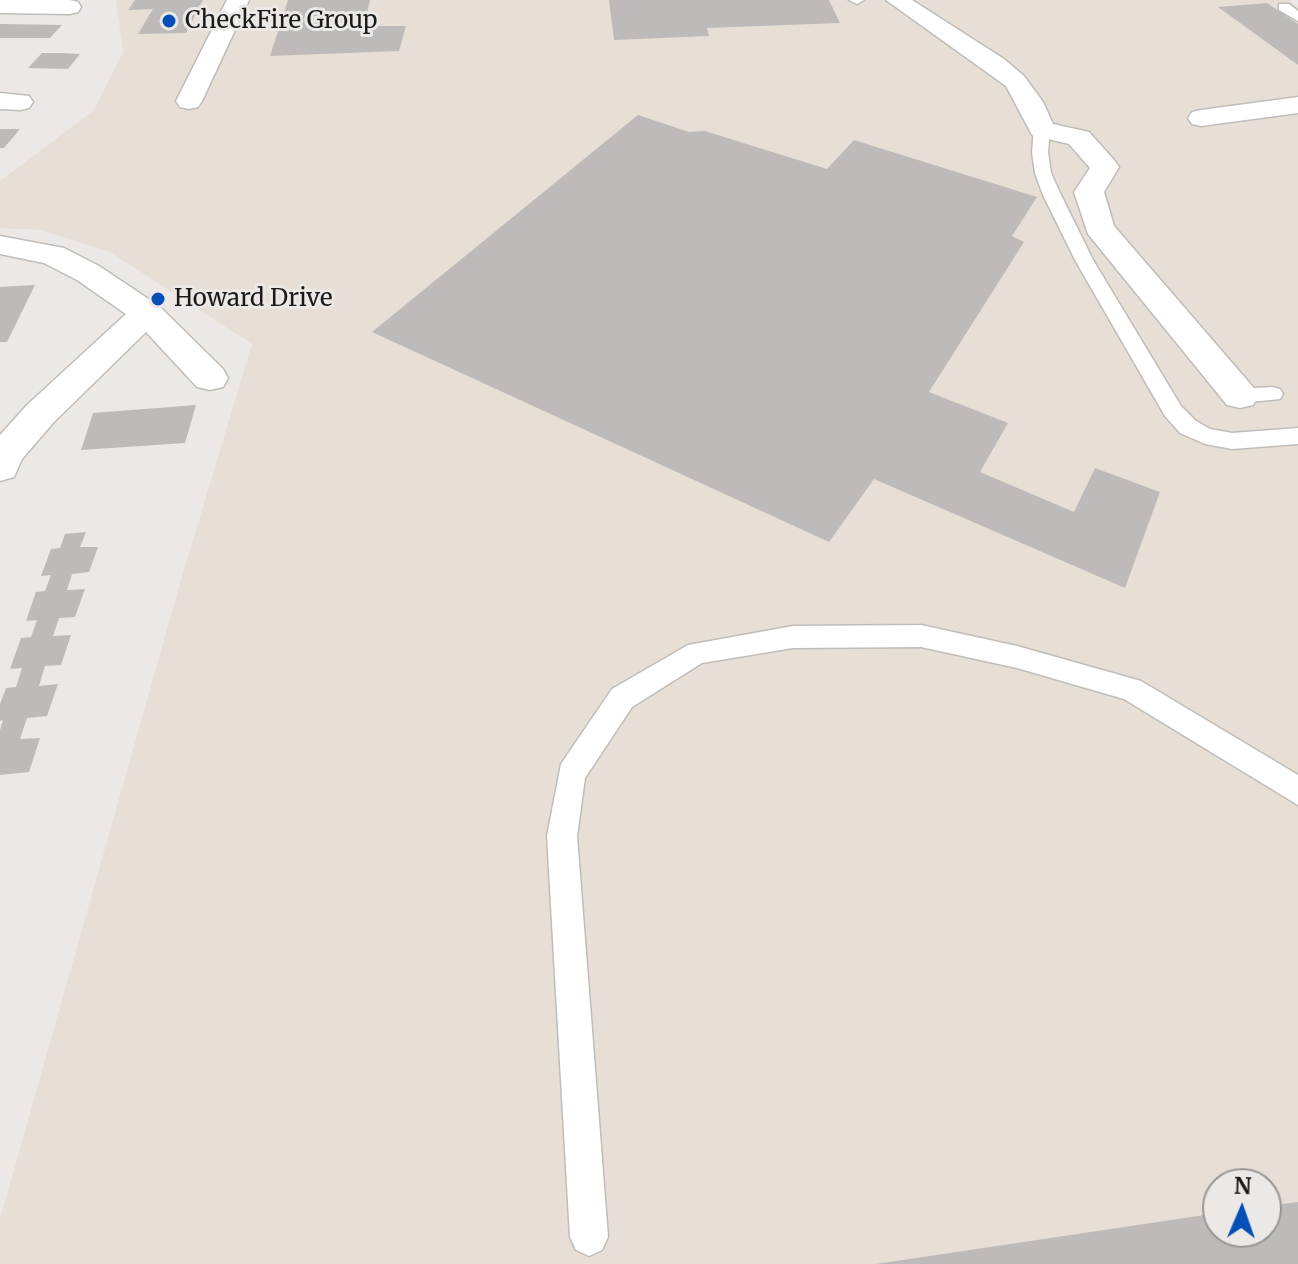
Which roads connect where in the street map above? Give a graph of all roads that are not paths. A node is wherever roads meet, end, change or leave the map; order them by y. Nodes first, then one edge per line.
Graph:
1 (238, 0) edge
2 (897, 0) edge
3 (0, 6) edge
4 (70, 7) dead end
5 (1284, 7) dead end
6 (1298, 17) edge
7 (189, 101) dead end
8 (1298, 105) edge
9 (1201, 118) dead end
10 (1042, 129) junction
11 (0, 245) edge
12 (147, 313) junction
13 (210, 378) dead end
14 (1272, 394) dead end
15 (1240, 396) joint
16 (1298, 436) edge
17 (0, 467) edge
18 (1298, 791) edge
19 (589, 1237) dead end

1 - 7 street
2 - 10 street
3 - 4 street
5 - 6 lane
8 - 9 street
10 - 15 street
10 - 16 lane
11 - 12 street
12 - 13 street
12 - 17 street
14 - 15 lane
18 - 19 lane

